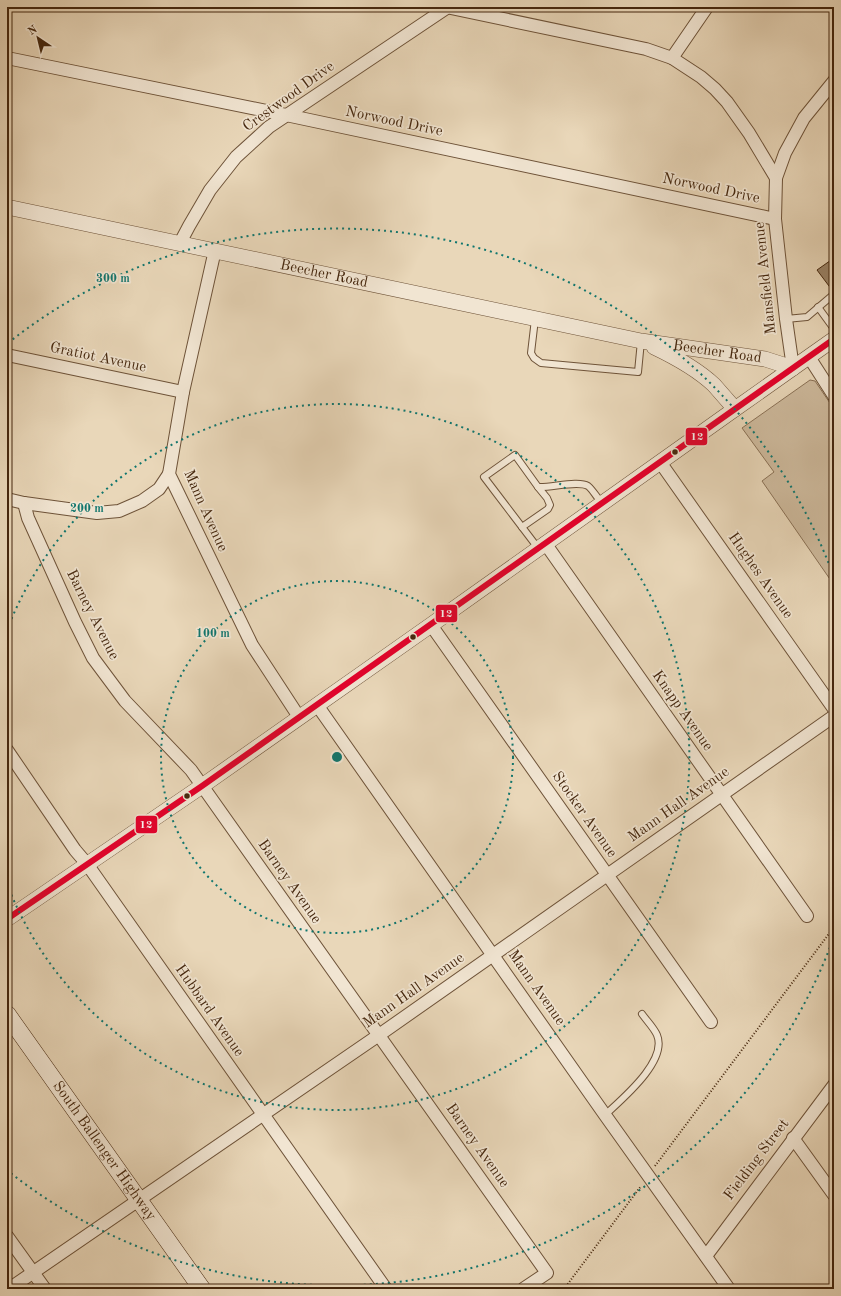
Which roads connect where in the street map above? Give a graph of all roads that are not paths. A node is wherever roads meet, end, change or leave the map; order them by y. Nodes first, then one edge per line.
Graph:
1 (447, 7) edge
2 (707, 7) edge
3 (7, 58) edge
4 (672, 58) junction
5 (834, 81) edge
6 (286, 115) junction
7 (776, 178) junction
8 (7, 207) edge
9 (775, 218) junction
10 (180, 243) junction
11 (215, 250) junction
12 (834, 294) edge
13 (818, 306) junction
14 (535, 319) junction
15 (786, 319) junction
16 (834, 329) edge
17 (834, 339) edge
18 (641, 341) junction
19 (7, 355) edge
20 (809, 357) junction
21 (793, 368) junction
22 (183, 392) junction
23 (834, 396) edge
24 (734, 409) junction
25 (660, 462) junction
26 (169, 474) junction
27 (538, 487) junction
28 (7, 499) edge
29 (24, 503) junction
30 (602, 503) junction
31 (522, 527) junction
32 (541, 546) junction
33 (431, 625) junction
34 (317, 705) junction
35 (834, 709) edge
36 (834, 716) edge
37 (299, 717) junction
38 (7, 750) edge
39 (202, 786) junction
40 (721, 795) junction
41 (87, 864) junction
42 (607, 875) junction
43 (808, 916) dead end
44 (7, 919) edge
45 (493, 955) junction
46 (7, 1014) edge
47 (642, 1014) dead end
48 (711, 1022) dead end
49 (379, 1035) junction
50 (834, 1085) edge
51 (263, 1115) junction
52 (605, 1115) junction
53 (793, 1138) junction
54 (834, 1195) edge
55 (138, 1201) junction
56 (7, 1236) edge
57 (706, 1256) junction
58 (33, 1272) junction
59 (9, 1289) edge
60 (45, 1289) edge
61 (202, 1289) edge
62 (386, 1289) edge
63 (523, 1289) edge
64 (730, 1289) edge

1 - 4 street
1 - 6 street, Crestwood Drive
2 - 4 street
3 - 6 street, Norwood Drive
4 - 7 street
5 - 7 street, Mansfield Avenue
6 - 9 street, Norwood Drive
6 - 10 street, Crestwood Drive
7 - 9 street, Mansfield Avenue
8 - 10 street, Beecher Road
9 - 15 street, Mansfield Avenue
10 - 11 street, Beecher Road
11 - 14 street, Beecher Road
11 - 22 street, Mann Avenue
12 - 13 lane
13 - 15 lane
13 - 16 lane
14 - 18 street, Beecher Road
14 - 18 lane
15 - 21 street, Mansfield Avenue
17 - 20 street
18 - 21 street, Beecher Road
18 - 24 street, Beecher Road
19 - 22 street, Gratiot Avenue
20 - 21 street
20 - 23 street
21 - 24 street
22 - 26 street, Mann Avenue
24 - 25 street
25 - 30 street
25 - 35 street, Hughes Avenue
26 - 29 street
26 - 37 street, Mann Avenue
27 - 30 lane
27 - 31 lane
27 - 31 lane
28 - 29 street
29 - 39 street, Barney Avenue
30 - 32 street
31 - 32 lane
32 - 33 street
32 - 40 street, Knapp Avenue
33 - 34 street
33 - 42 street, Stocker Avenue
34 - 37 street
34 - 45 street, Mann Avenue
36 - 40 street, Mann Hall Avenue
37 - 39 street
38 - 41 street, Hubbard Avenue
39 - 41 street
39 - 49 street, Barney Avenue
40 - 42 street, Mann Hall Avenue
40 - 43 street, Knapp Avenue
41 - 44 street
41 - 51 street, Hubbard Avenue
42 - 45 street, Mann Hall Avenue
42 - 48 street, Stocker Avenue
45 - 49 street, Mann Hall Avenue
45 - 52 street, Mann Avenue
46 - 55 main road, South Ballenger Highway
47 - 52 lane
49 - 51 street, Mann Hall Avenue
49 - 63 street, Barney Avenue
50 - 53 street, Fielding Street
51 - 55 street, Mann Hall Avenue
51 - 62 street, Hubbard Avenue
52 - 57 street, Mann Avenue
53 - 54 street
53 - 57 street, Fielding Street
55 - 58 street, Mann Hall Avenue
55 - 61 main road, South Ballenger Highway
56 - 58 street
57 - 64 street, Mann Avenue
58 - 59 street, Mann Hall Avenue
58 - 60 street

